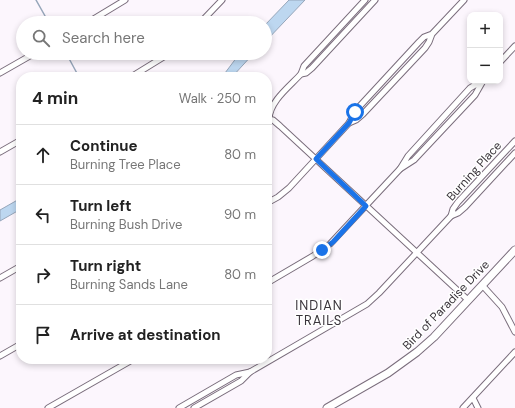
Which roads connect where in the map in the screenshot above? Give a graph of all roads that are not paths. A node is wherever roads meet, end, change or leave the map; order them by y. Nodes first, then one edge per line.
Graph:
1 (125, 0) edge
2 (222, 0) edge
3 (365, 0) edge
4 (375, 0) edge
5 (464, 0) edge
6 (99, 16) edge
7 (207, 16) edge
8 (432, 34) junction
9 (515, 46) edge
10 (503, 59) edge
11 (22, 60) edge
12 (159, 60) edge
13 (139, 72) edge
14 (0, 73) edge
15 (301, 74) junction
16 (477, 84) edge
17 (272, 107) edge
18 (272, 121) edge
19 (349, 123) junction
20 (515, 141) edge
21 (16, 143) edge
22 (0, 152) edge
23 (515, 153) edge
24 (316, 159) junction
25 (272, 201) edge
26 (366, 206) junction
27 (451, 216) junction
28 (515, 250) edge
29 (417, 252) junction
30 (16, 269) edge
31 (0, 278) edge
32 (272, 280) edge
33 (482, 285) junction
34 (468, 300) junction
35 (515, 332) edge
36 (16, 347) edge
37 (515, 352) edge
38 (0, 356) edge
39 (272, 359) edge
40 (123, 364) edge
41 (264, 364) edge
42 (250, 372) junction
43 (473, 398) junction
44 (48, 408) edge
45 (179, 408) edge
46 (194, 408) edge
47 (327, 408) edge
48 (463, 408) edge
49 (478, 408) edge

1 - 6 street
2 - 7 street
3 - 15 street
4 - 15 street
5 - 8 street
8 - 19 street
8 - 19 street
9 - 10 street
11 - 14 street
12 - 13 street
15 - 17 street
16 - 26 street
18 - 24 street
19 - 24 street
20 - 27 street, Burning Place
21 - 22 street
23 - 27 street, Burning Place
24 - 25 street
24 - 26 street
26 - 29 street
26 - 32 street
27 - 29 street, Burning Place
28 - 33 street, Bird of Paradise Drive
29 - 34 street
29 - 39 street, Burning Place
30 - 31 street
33 - 34 street, Bird of Paradise Drive
33 - 35 street
34 - 47 street, Bird of Paradise Drive
36 - 38 street
37 - 43 street
40 - 44 street
41 - 42 street, Burning Place
42 - 45 street
42 - 46 street
43 - 48 street
43 - 49 street

